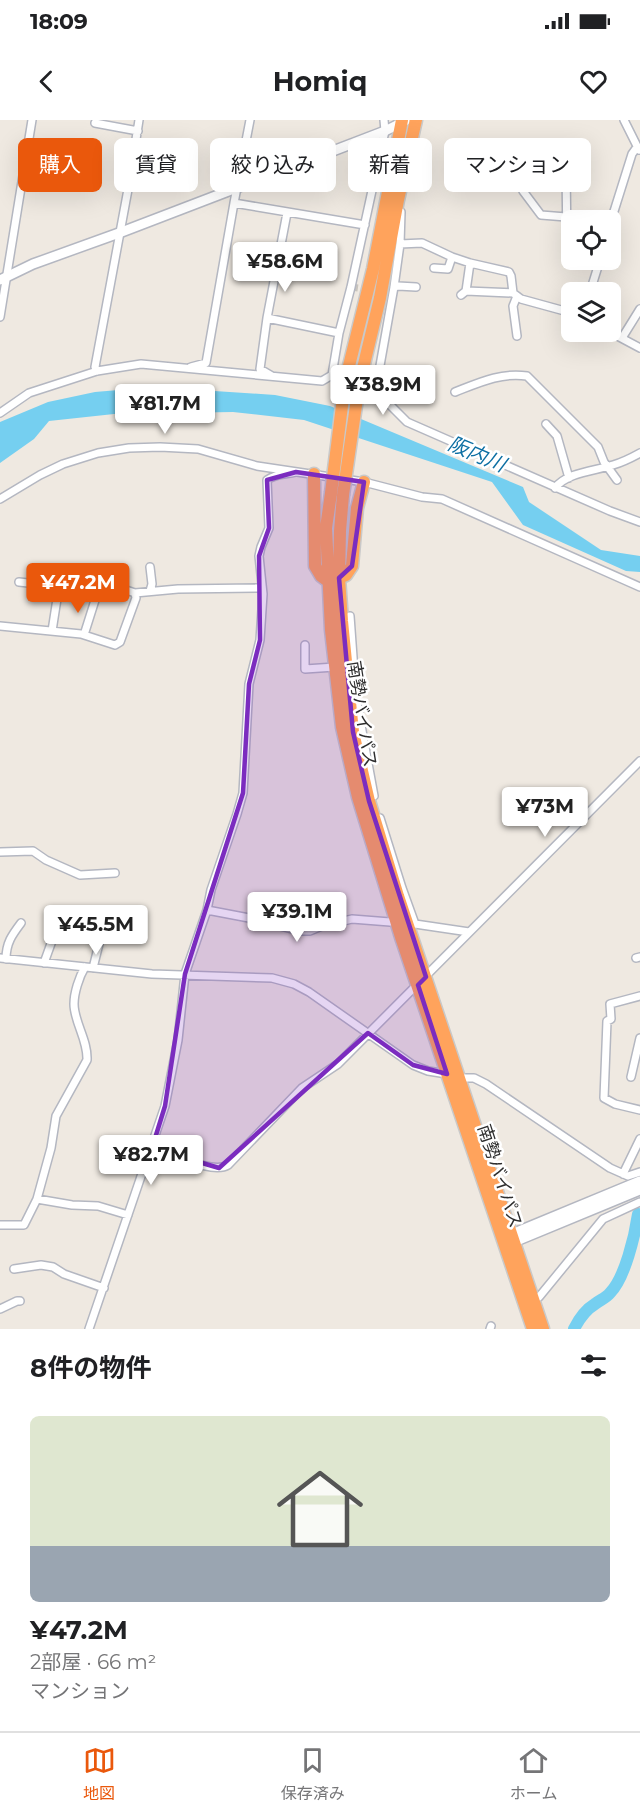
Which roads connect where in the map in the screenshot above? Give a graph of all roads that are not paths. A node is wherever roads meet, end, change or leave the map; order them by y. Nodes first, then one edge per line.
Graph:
1 (32, 120) edge
2 (139, 120) edge
3 (250, 120) edge
4 (384, 120) edge
5 (416, 120) edge
6 (624, 120) edge
7 (403, 121) edge
8 (94, 123) dead end
9 (138, 131) junction
10 (386, 131) junction
11 (247, 138) edge
12 (639, 149) edge
13 (336, 150) edge
14 (227, 192) edge
15 (236, 192) edge
16 (398, 200) junction
17 (234, 203) junction
18 (615, 210) edge
19 (287, 213) junction
20 (566, 217) joint
21 (365, 225) junction
22 (119, 233) junction
23 (400, 244) junction
24 (452, 256) junction
25 (470, 263) junction
26 (434, 268) dead end
27 (3, 278) edge
28 (394, 287) junction
29 (416, 287) dead end
30 (515, 294) junction
31 (640, 309) edge
32 (561, 310) edge
33 (0, 317) edge
34 (267, 318) junction
35 (339, 333) junction
36 (517, 336) dead end
37 (622, 338) joint
38 (640, 348) edge
39 (185, 368) junction
40 (97, 371) junction
41 (274, 377) junction
42 (455, 392) dead end
43 (0, 413) edge
44 (546, 424) dead end
45 (640, 453) edge
46 (608, 467) junction
47 (296, 472) junction
48 (314, 474) junction
49 (569, 478) junction
50 (617, 480) dead end
51 (364, 482) junction
52 (555, 488) junction
53 (0, 499) edge
54 (640, 522) edge
55 (150, 567) dead end
56 (334, 580) junction
57 (19, 582) dead end
58 (59, 586) junction
59 (640, 587) edge
60 (261, 588) junction
61 (150, 591) junction
62 (135, 593) junction
63 (96, 597) junction
64 (350, 616) dead end
65 (0, 626) edge
66 (52, 631) junction
67 (84, 635) junction
68 (305, 645) dead end
69 (335, 667) junction
70 (640, 761) edge
71 (0, 852) edge
72 (115, 873) dead end
73 (207, 910) junction
74 (21, 922) dead end
75 (390, 922) dead end
76 (469, 933) junction
77 (52, 938) dead end
78 (99, 944) dead end
79 (3, 958) edge
80 (44, 963) junction
81 (89, 968) junction
82 (185, 974) junction
83 (422, 981) junction
84 (640, 996) edge
85 (368, 1033) junction
86 (640, 1038) edge
87 (453, 1076) junction
88 (631, 1077) dead end
89 (640, 1110) edge
90 (640, 1139) edge
91 (152, 1148) junction
92 (640, 1172) edge
93 (623, 1174) junction
94 (640, 1181) edge
95 (640, 1190) edge
96 (37, 1199) junction
97 (640, 1202) edge
98 (128, 1215) junction
99 (0, 1225) edge
100 (508, 1240) junction
101 (14, 1269) dead end
102 (104, 1288) junction
103 (539, 1297) dead end
104 (20, 1301) dead end
105 (0, 1309) edge
106 (88, 1329) edge
107 (533, 1329) edge
108 (543, 1329) edge

1 - 27 street
2 - 9 street
3 - 11 street
4 - 10 street
5 - 16 highway, 南勢バイパス
6 - 12 street
7 - 10 street
7 - 56 highway, 南勢バイパス, bridge
8 - 9 street
9 - 22 street
10 - 13 street
10 - 21 street
12 - 18 street
14 - 22 street
15 - 17 street
16 - 23 street
16 - 56 highway, 南勢バイパス, bridge
17 - 19 street
17 - 39 street
19 - 21 street
19 - 34 street
20 - 20 street
21 - 35 street
22 - 27 street
22 - 40 street
23 - 24 street
23 - 28 street
24 - 25 street
24 - 26 street
25 - 30 street
25 - 30 street
27 - 33 street
28 - 29 street
28 - 52 street
30 - 32 street
30 - 36 street
31 - 37 street
34 - 35 street
34 - 41 street
35 - 41 street
37 - 38 street
39 - 40 street
39 - 41 street
40 - 43 street
42 - 46 street
44 - 49 street
45 - 46 street
46 - 49 street
46 - 50 street
47 - 48 street
47 - 53 street
47 - 60 street
48 - 51 street
48 - 56 highway
49 - 52 street
51 - 56 highway
51 - 59 street
52 - 54 street
55 - 61 street
56 - 69 highway, 南勢バイパス
56 - 83 highway, 南勢バイパス
57 - 58 street
58 - 63 street
58 - 66 street
60 - 61 street
60 - 73 street
61 - 62 street
62 - 63 street
62 - 67 street
63 - 67 street
64 - 76 street
65 - 66 street
66 - 67 street
68 - 69 street
69 - 83 highway, 南勢バイパス
70 - 76 street
71 - 72 street
73 - 75 street
73 - 82 street
74 - 79 street
76 - 83 street
77 - 80 street
78 - 81 street
79 - 80 street
80 - 81 street
81 - 82 street
81 - 96 street
82 - 85 street
82 - 91 street
83 - 85 street
83 - 87 highway, 南勢バイパス
84 - 89 street
85 - 87 street
85 - 91 street
86 - 88 street
87 - 93 street
87 - 100 highway, 南勢バイパス
90 - 93 street
91 - 98 street
92 - 93 street
94 - 100 street
95 - 100 street
96 - 98 street
96 - 99 street
97 - 103 street
98 - 102 street
100 - 107 highway, 南勢バイパス
100 - 108 highway, 南勢バイパス
101 - 102 street
102 - 106 street
104 - 105 street

